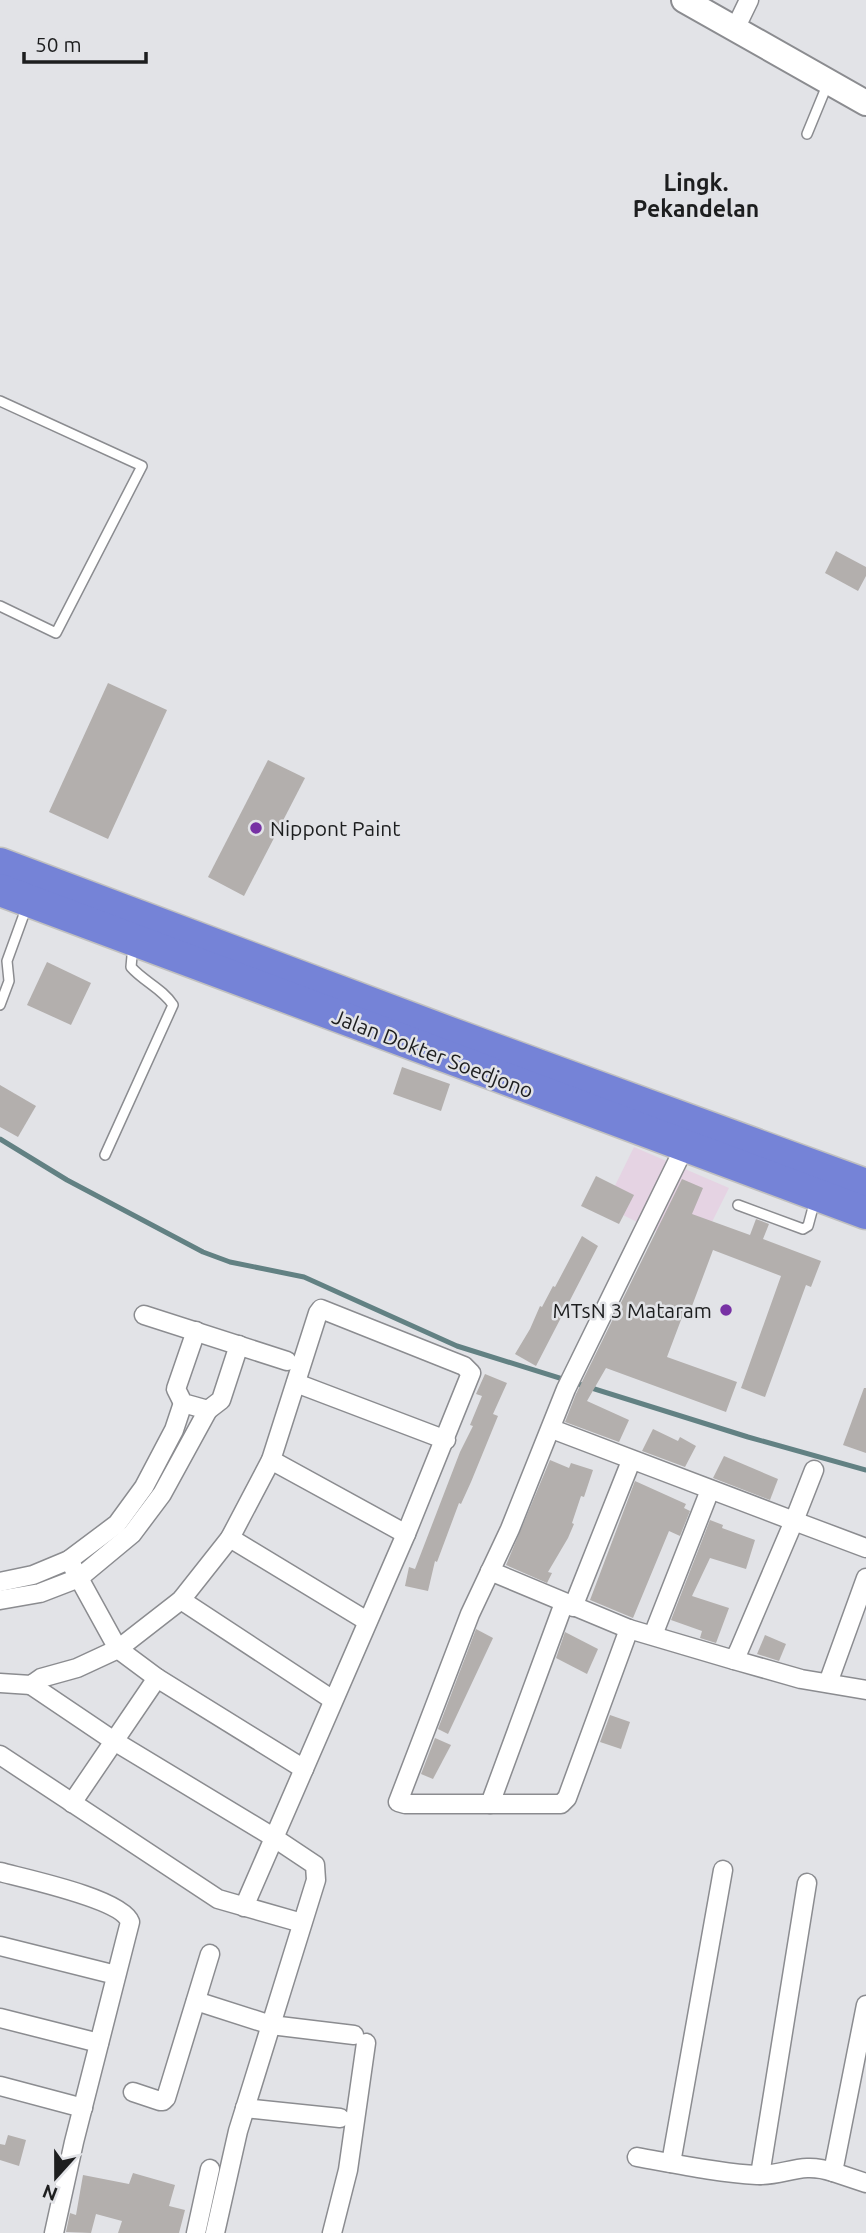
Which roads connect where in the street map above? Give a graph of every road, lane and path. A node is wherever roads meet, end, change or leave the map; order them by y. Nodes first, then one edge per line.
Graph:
1 (684, 0) edge
2 (749, 0) edge
3 (735, 29) junction
4 (829, 81) junction
5 (866, 103) edge
6 (807, 134) dead end
7 (0, 401) edge
8 (0, 606) edge
9 (21, 886) edge
10 (134, 940) junction
11 (0, 1005) edge
12 (404, 1029) junction
13 (442, 1043) junction
14 (685, 1146) junction
15 (105, 1155) dead end
16 (866, 1185) edge
17 (816, 1195) junction
18 (738, 1205) dead end
19 (866, 1213) edge
20 (144, 1315) dead end
21 (195, 1331) junction
22 (239, 1345) junction
23 (288, 1360) dead end
24 (296, 1383) junction
25 (183, 1403) junction
26 (208, 1410) junction
27 (552, 1429) junction
28 (446, 1440) junction
29 (271, 1460) junction
30 (631, 1461) junction
31 (814, 1470) dead end
32 (710, 1490) junction
33 (794, 1521) junction
34 (406, 1534) junction
35 (230, 1538) junction
36 (866, 1548) edge
37 (69, 1560) junction
38 (490, 1571) junction
39 (79, 1578) junction
40 (866, 1578) edge
41 (0, 1581) edge
42 (0, 1600) edge
43 (181, 1600) junction
44 (569, 1605) junction
45 (367, 1621) junction
46 (629, 1629) junction
47 (653, 1635) junction
48 (118, 1649) junction
49 (734, 1660) junction
50 (157, 1678) junction
51 (0, 1683) edge
52 (828, 1683) junction
53 (31, 1685) junction
54 (866, 1690) edge
55 (333, 1700) junction
56 (114, 1741) junction
57 (0, 1755) edge
58 (304, 1769) junction
59 (72, 1803) junction
60 (490, 1804) junction
61 (273, 1837) junction
62 (723, 1870) dead end
63 (0, 1872) edge
64 (807, 1883) dead end
65 (244, 1907) junction
66 (302, 1923) junction
67 (0, 1946) edge
68 (209, 1954) dead end
69 (116, 1975) junction
70 (196, 2001) junction
71 (866, 2005) edge
72 (0, 2018) edge
73 (271, 2025) junction
74 (99, 2043) junction
75 (0, 2086) edge
76 (133, 2092) dead end
77 (83, 2108) junction
78 (245, 2108) junction
79 (340, 2118) dead end
80 (637, 2157) dead end
81 (671, 2163) junction
82 (210, 2169) dead end
83 (834, 2172) junction
84 (760, 2175) junction
85 (866, 2183) edge
86 (54, 2233) edge
87 (197, 2233) edge
88 (215, 2233) edge
89 (332, 2233) edge

1 - 3 street
2 - 3 street
3 - 4 street
4 - 5 street
4 - 6 lane
7 - 8 lane
9 - 10 highway, Jalan Dokter Soedjono
9 - 11 lane
9 - 12 highway, Jalan Dokter Soedjono
10 - 12 highway, Jalan Dokter Soedjono
10 - 15 lane
12 - 13 highway, Jalan Dokter Soedjono
13 - 14 highway, Jalan Dokter Soedjono
13 - 16 highway, Jalan Dokter Soedjono
14 - 17 highway, Jalan Dokter Soedjono
14 - 27 street
17 - 18 lane
17 - 19 highway, Jalan Dokter Soedjono
20 - 21 street
21 - 22 street
21 - 25 street
22 - 23 street
22 - 26 street
24 - 28 street
24 - 28 street
24 - 29 street
25 - 26 street
25 - 37 street
26 - 39 street
27 - 30 street
27 - 38 street
28 - 34 street
29 - 34 street
29 - 35 street
30 - 32 street
30 - 44 street
31 - 33 street
32 - 33 street
32 - 47 street
33 - 36 street
33 - 49 street
34 - 45 street
35 - 43 street
35 - 45 street
37 - 39 street
37 - 41 street
38 - 44 street
38 - 60 street
39 - 42 street
39 - 48 street
40 - 52 street
43 - 48 street
43 - 55 street
44 - 46 street
44 - 60 street
45 - 55 street
46 - 47 street
46 - 60 street
47 - 49 street
48 - 50 street
48 - 53 street
49 - 52 street
50 - 56 street
50 - 58 street
51 - 53 street
52 - 54 street
53 - 56 street
55 - 58 street
56 - 59 street
56 - 61 street
57 - 59 street
58 - 61 street
59 - 65 street
61 - 65 street
61 - 66 street
62 - 81 street
63 - 69 street
64 - 84 street
65 - 66 street
66 - 73 street
67 - 69 street
68 - 70 street
69 - 74 street
70 - 73 street
70 - 76 street
71 - 83 street
72 - 74 street
73 - 78 street
73 - 89 street
74 - 77 street
75 - 77 street
77 - 86 street
78 - 79 street
78 - 88 street
80 - 81 street
81 - 84 street
82 - 87 street
83 - 84 street
83 - 85 street

